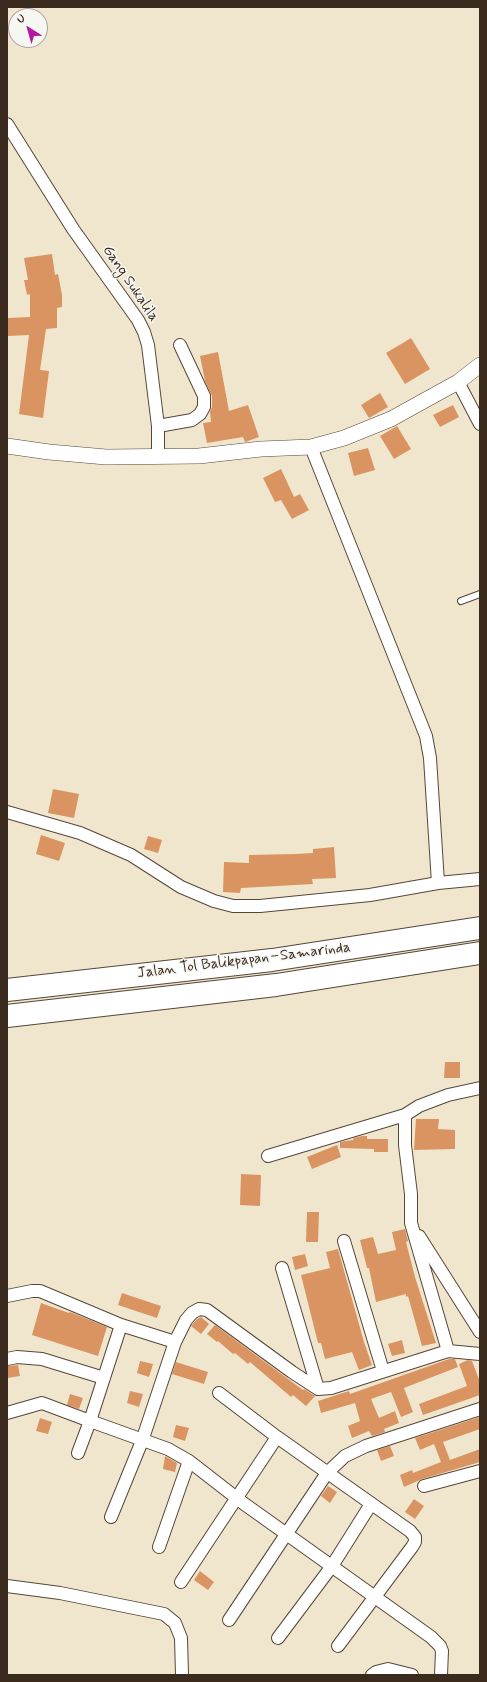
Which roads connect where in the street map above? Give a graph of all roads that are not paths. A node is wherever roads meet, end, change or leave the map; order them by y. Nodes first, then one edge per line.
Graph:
1 (7, 124) edge
2 (180, 345) dead end
3 (480, 365) edge
4 (458, 382) junction
5 (480, 424) edge
6 (158, 426) junction
7 (7, 446) edge
8 (311, 447) junction
9 (158, 456) junction
10 (480, 594) edge
11 (461, 602) dead end
12 (7, 812) edge
13 (480, 879) edge
14 (438, 883) junction
15 (480, 928) edge
16 (480, 953) edge
17 (7, 990) edge
18 (7, 1016) edge
19 (480, 1088) edge
20 (405, 1115) junction
21 (268, 1156) dead end
22 (411, 1223) junction
23 (344, 1241) dead end
24 (282, 1268) dead end
25 (7, 1296) edge
26 (121, 1325) junction
27 (480, 1332) edge
28 (175, 1342) junction
29 (448, 1352) junction
30 (480, 1354) edge
31 (7, 1359) edge
32 (383, 1371) junction
33 (104, 1378) junction
34 (318, 1389) junction
35 (219, 1393) dead end
36 (480, 1409) edge
37 (7, 1413) edge
38 (90, 1421) junction
39 (277, 1437) junction
40 (142, 1441) junction
41 (78, 1452) dead end
42 (189, 1461) junction
43 (480, 1471) edge
44 (327, 1473) junction
45 (424, 1486) dead end
46 (237, 1498) junction
47 (371, 1504) junction
48 (111, 1517) dead end
49 (286, 1533) junction
50 (159, 1547) dead end
51 (332, 1566) junction
52 (181, 1582) dead end
53 (7, 1586) edge
54 (376, 1597) junction
55 (229, 1620) dead end
56 (278, 1638) dead end
57 (338, 1646) dead end
58 (182, 1675) edge
59 (372, 1675) edge
60 (412, 1675) edge
61 (441, 1675) edge

1 - 6 street, Gang Sukalila
2 - 6 street
3 - 4 street
4 - 5 street
4 - 8 street
6 - 9 street, Gang Sukalila
7 - 9 street
8 - 9 street
8 - 14 street
10 - 11 lane
12 - 14 street
13 - 14 street
15 - 17 highway, Jalan Tol Balikpapan–Samarinda
16 - 18 highway, Jalan Tol Balikpapan–Samarinda
19 - 20 street
20 - 21 street
20 - 22 street
22 - 27 street
22 - 29 street
23 - 32 street
24 - 34 street
25 - 26 street
26 - 28 street
26 - 33 street
28 - 34 street
28 - 40 street
29 - 30 street
29 - 32 street
31 - 33 street
32 - 34 street
33 - 38 street
35 - 39 street
36 - 44 street
37 - 38 street
38 - 40 street
38 - 41 street
39 - 44 street
39 - 46 street
40 - 42 street
40 - 48 street
42 - 46 street
42 - 50 street
43 - 45 street
44 - 47 street
44 - 49 street
46 - 49 street
46 - 52 street
47 - 51 street
47 - 54 street
49 - 51 street
49 - 55 street
51 - 54 street
51 - 56 street
53 - 58 street
54 - 57 street
54 - 61 street
59 - 60 street

